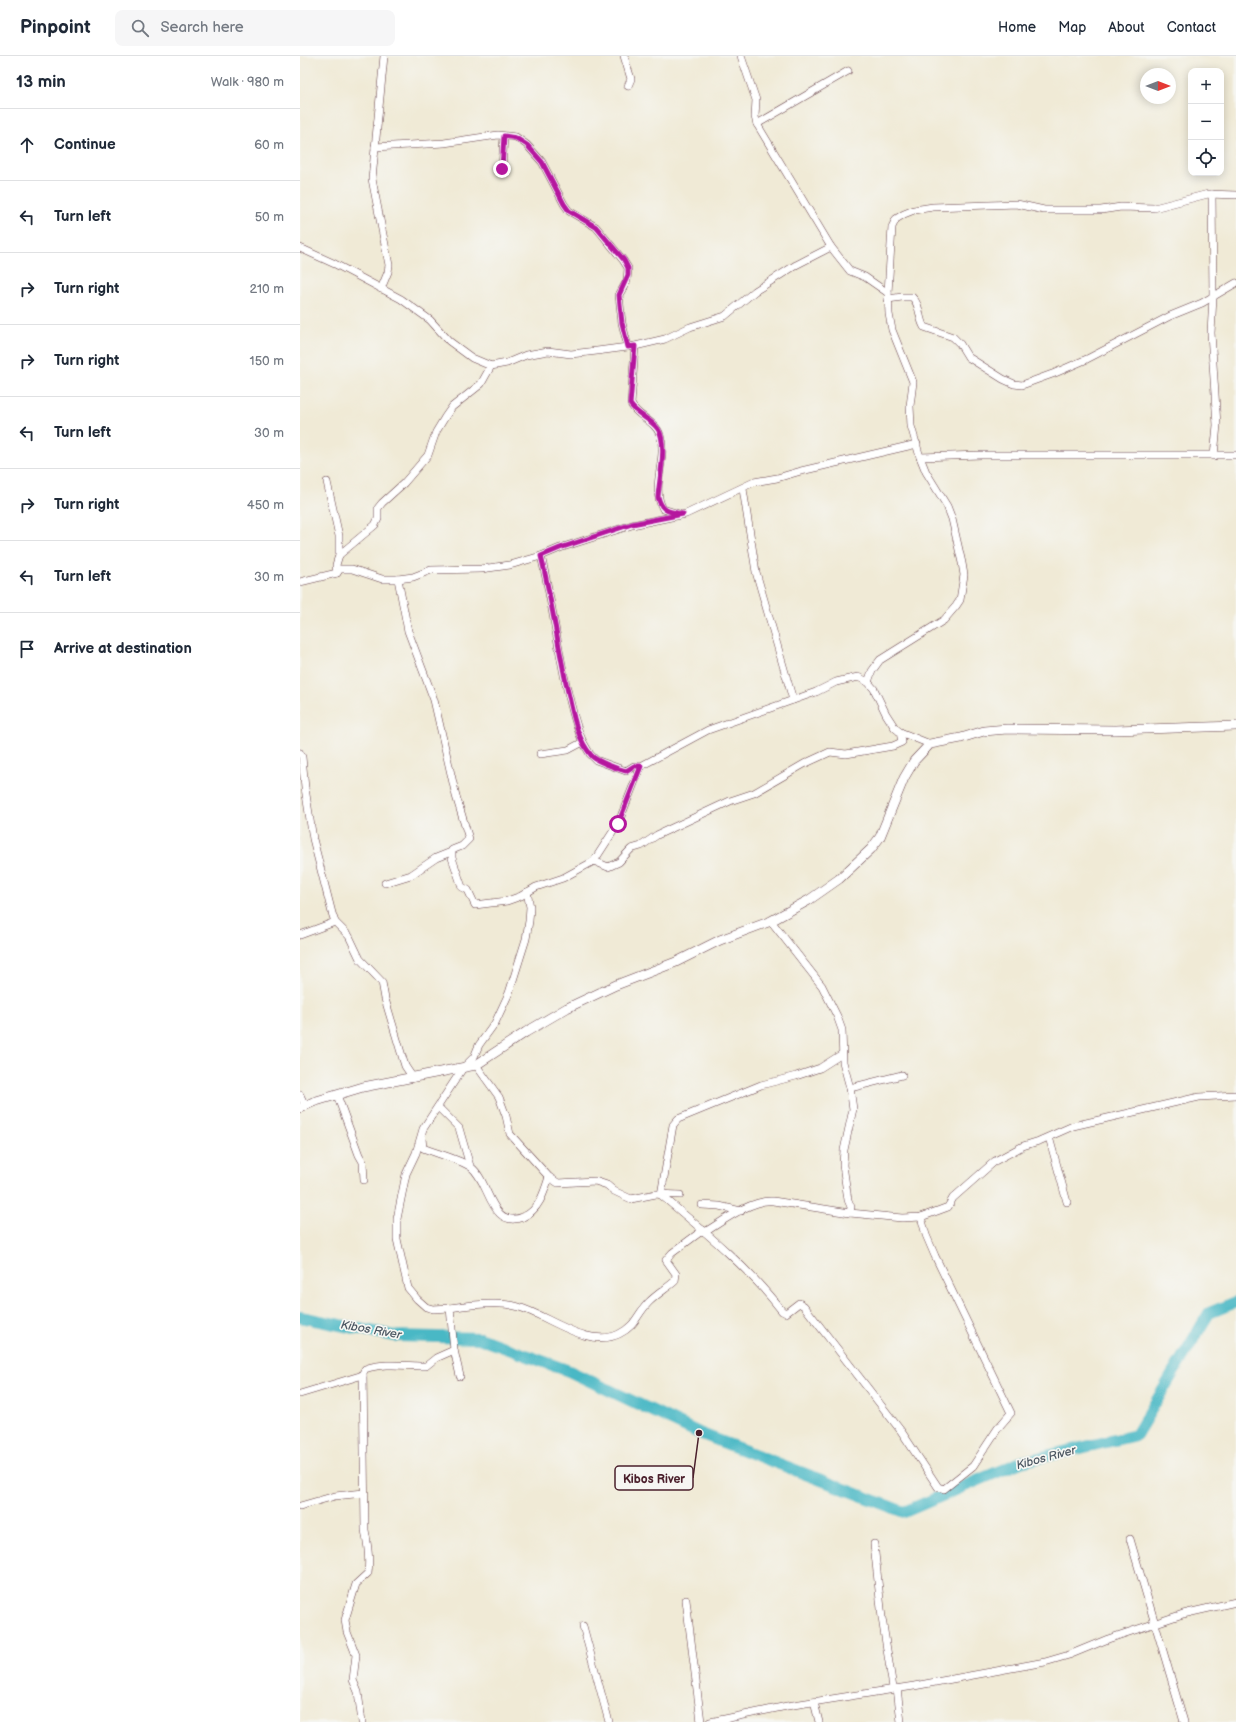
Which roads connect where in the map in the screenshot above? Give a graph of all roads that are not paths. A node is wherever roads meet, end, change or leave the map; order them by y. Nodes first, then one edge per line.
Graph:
1 (384, 56) edge
2 (624, 56) edge
3 (741, 56) edge
4 (848, 71) dead end
5 (628, 86) dead end
6 (757, 124) junction
7 (504, 136) junction
8 (375, 147) junction
9 (502, 169) dead end
10 (1212, 194) junction
11 (1236, 195) edge
12 (831, 247) junction
13 (300, 248) edge
14 (1236, 283) edge
15 (381, 289) junction
16 (888, 296) junction
17 (1213, 297) junction
18 (631, 346) junction
19 (490, 366) junction
20 (917, 444) junction
21 (1236, 455) edge
22 (1214, 456) junction
23 (920, 457) junction
24 (327, 482) dead end
25 (743, 489) junction
26 (683, 514) junction
27 (339, 555) junction
28 (541, 556) junction
29 (337, 573) junction
30 (398, 579) junction
31 (300, 582) edge
32 (868, 682) junction
33 (793, 700) junction
34 (1236, 726) edge
35 (900, 732) junction
36 (583, 742) junction
37 (930, 744) junction
38 (300, 753) edge
39 (540, 754) dead end
40 (641, 766) junction
41 (451, 852) junction
42 (594, 861) junction
43 (385, 884) dead end
44 (527, 892) junction
45 (771, 921) junction
46 (335, 922) junction
47 (300, 935) edge
48 (842, 1054) junction
49 (476, 1065) junction
50 (463, 1068) junction
51 (902, 1075) dead end
52 (413, 1078) junction
53 (850, 1088) junction
54 (300, 1094) edge
55 (337, 1095) junction
56 (1236, 1095) edge
57 (302, 1107) edge
58 (438, 1107) junction
59 (421, 1134) junction
60 (1049, 1137) junction
61 (470, 1166) junction
62 (549, 1177) junction
63 (364, 1180) dead end
64 (661, 1195) junction
65 (680, 1195) dead end
66 (1067, 1202) dead end
67 (702, 1205) dead end
68 (741, 1211) junction
69 (850, 1213) junction
70 (921, 1217) junction
71 (704, 1231) junction
72 (450, 1308) junction
73 (453, 1347) junction
74 (363, 1375) junction
75 (460, 1376) dead end
76 (300, 1394) edge
77 (364, 1493) junction
78 (300, 1506) edge
79 (1130, 1539) dead end
80 (874, 1544) dead end
81 (686, 1600) dead end
82 (1236, 1602) edge
83 (1155, 1624) junction
84 (583, 1626) dead end
85 (895, 1688) junction
86 (814, 1702) junction
87 (362, 1722) edge
88 (609, 1722) edge
89 (701, 1722) edge
90 (710, 1722) edge
91 (819, 1722) edge
92 (901, 1722) edge
93 (1184, 1722) edge

1 - 8 street
2 - 5 street
3 - 6 street
4 - 6 street
6 - 12 street
7 - 8 street
7 - 9 street
7 - 18 street
8 - 15 street
10 - 11 street
10 - 16 street
10 - 17 street
12 - 16 street
12 - 18 street
13 - 15 street
14 - 17 street
15 - 19 street
16 - 17 street
16 - 20 street
17 - 22 street
18 - 19 street
18 - 26 street
19 - 27 street
20 - 23 street
20 - 25 street
21 - 22 street
22 - 23 street
23 - 32 street
24 - 27 street
25 - 26 street
25 - 33 street
26 - 28 street
27 - 29 street
28 - 30 street
28 - 36 street
29 - 30 street
29 - 31 street
30 - 41 street
32 - 33 street
32 - 35 street
33 - 40 street
34 - 37 main road
35 - 37 street
35 - 42 street
36 - 39 street
36 - 40 street
37 - 45 main road
38 - 46 street
40 - 42 street
41 - 43 street
41 - 44 street
42 - 44 street
44 - 50 street
45 - 48 street
45 - 49 main road
46 - 47 street
46 - 52 street
48 - 53 street
48 - 64 street
49 - 50 main road
49 - 62 street
50 - 52 main road
50 - 58 street
51 - 53 street
52 - 55 main road
53 - 69 street
54 - 57 street
55 - 57 main road
55 - 63 street
56 - 60 street
58 - 59 street
58 - 61 street
59 - 61 street
59 - 72 street
60 - 66 street
60 - 70 street
61 - 62 street
62 - 64 street
64 - 65 street
64 - 71 street
67 - 68 street
68 - 69 street
68 - 71 street
69 - 70 street
70 - 71 street
71 - 72 street
72 - 73 street
73 - 74 street
73 - 75 street
74 - 76 street
74 - 77 street
77 - 78 street
77 - 87 street
79 - 83 street
80 - 85 street
81 - 89 street
82 - 83 street
83 - 85 street
83 - 93 street
84 - 88 street
85 - 86 street
85 - 92 street
86 - 90 street
86 - 91 street

